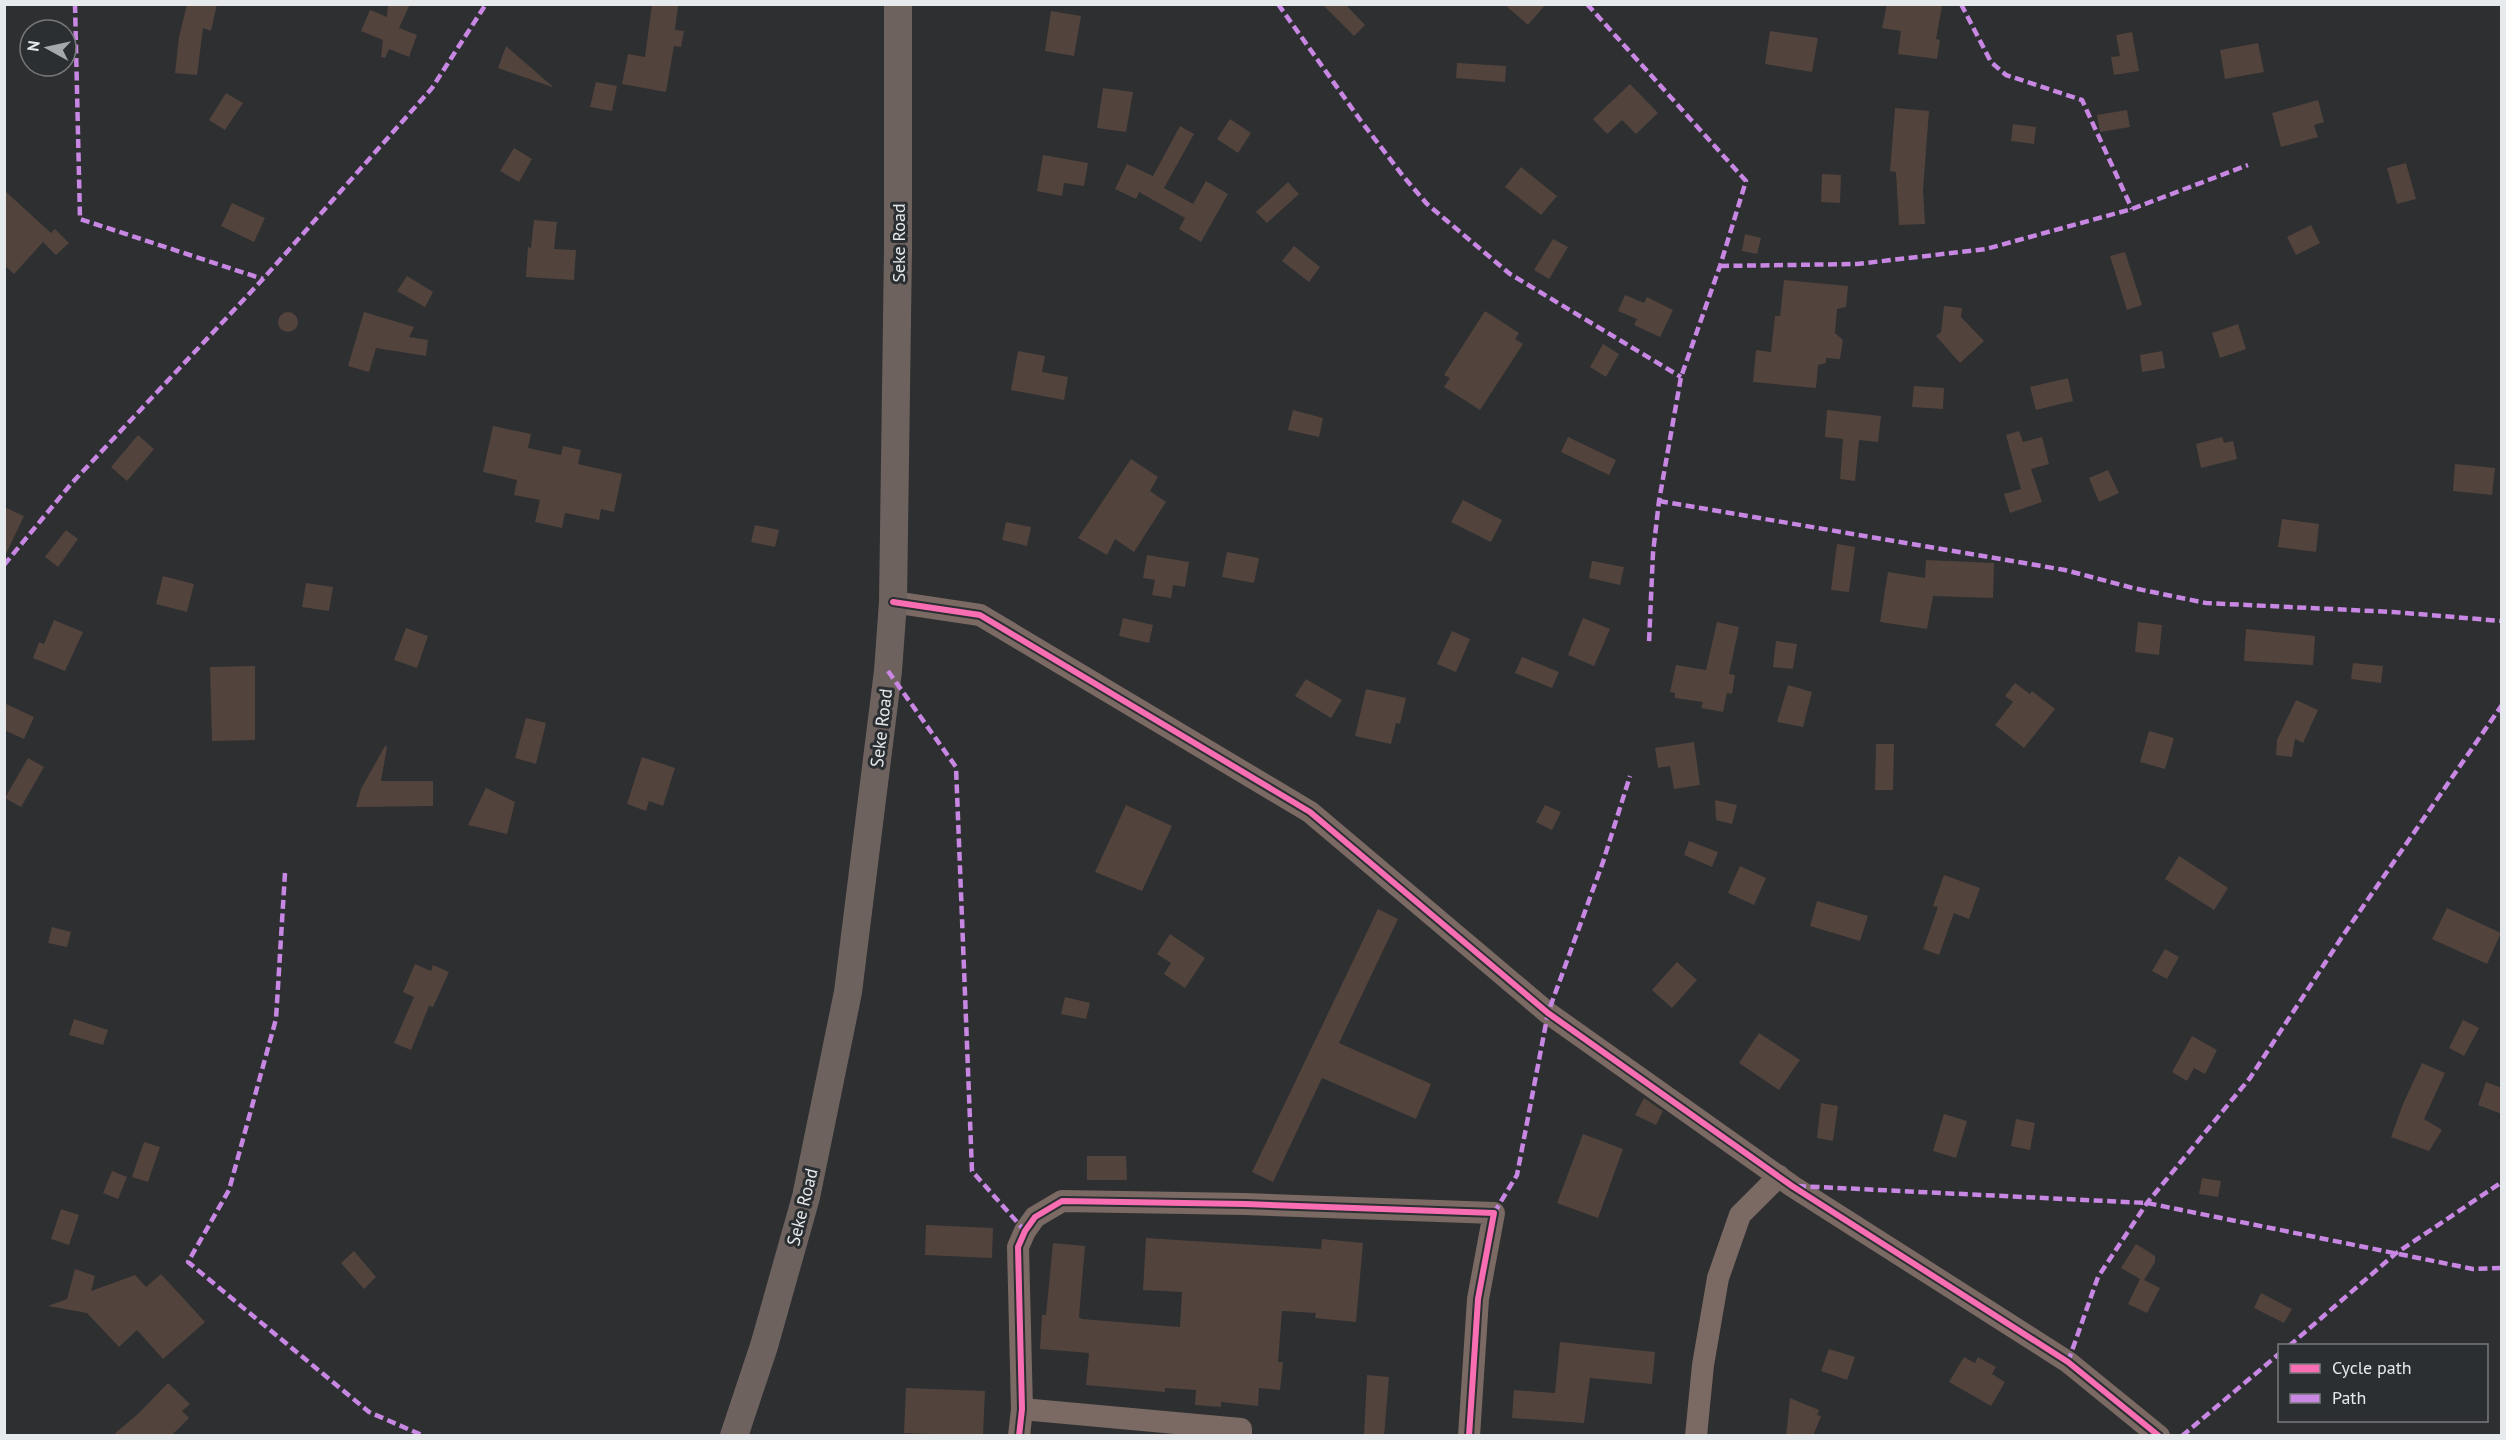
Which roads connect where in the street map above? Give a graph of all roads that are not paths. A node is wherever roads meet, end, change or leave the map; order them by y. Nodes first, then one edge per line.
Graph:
1 (897, 4) edge
2 (893, 602) junction
3 (1779, 1176) junction
4 (1022, 1409) junction
5 (734, 1436) edge
6 (1020, 1436) edge
7 (1240, 1436) edge
8 (1469, 1436) edge
9 (1696, 1436) edge
10 (2159, 1436) edge

1 - 2 main road, Seke Road
2 - 3 street
2 - 5 main road, Seke Road
3 - 9 street
3 - 10 street
4 - 6 street
4 - 7 street
4 - 8 street

